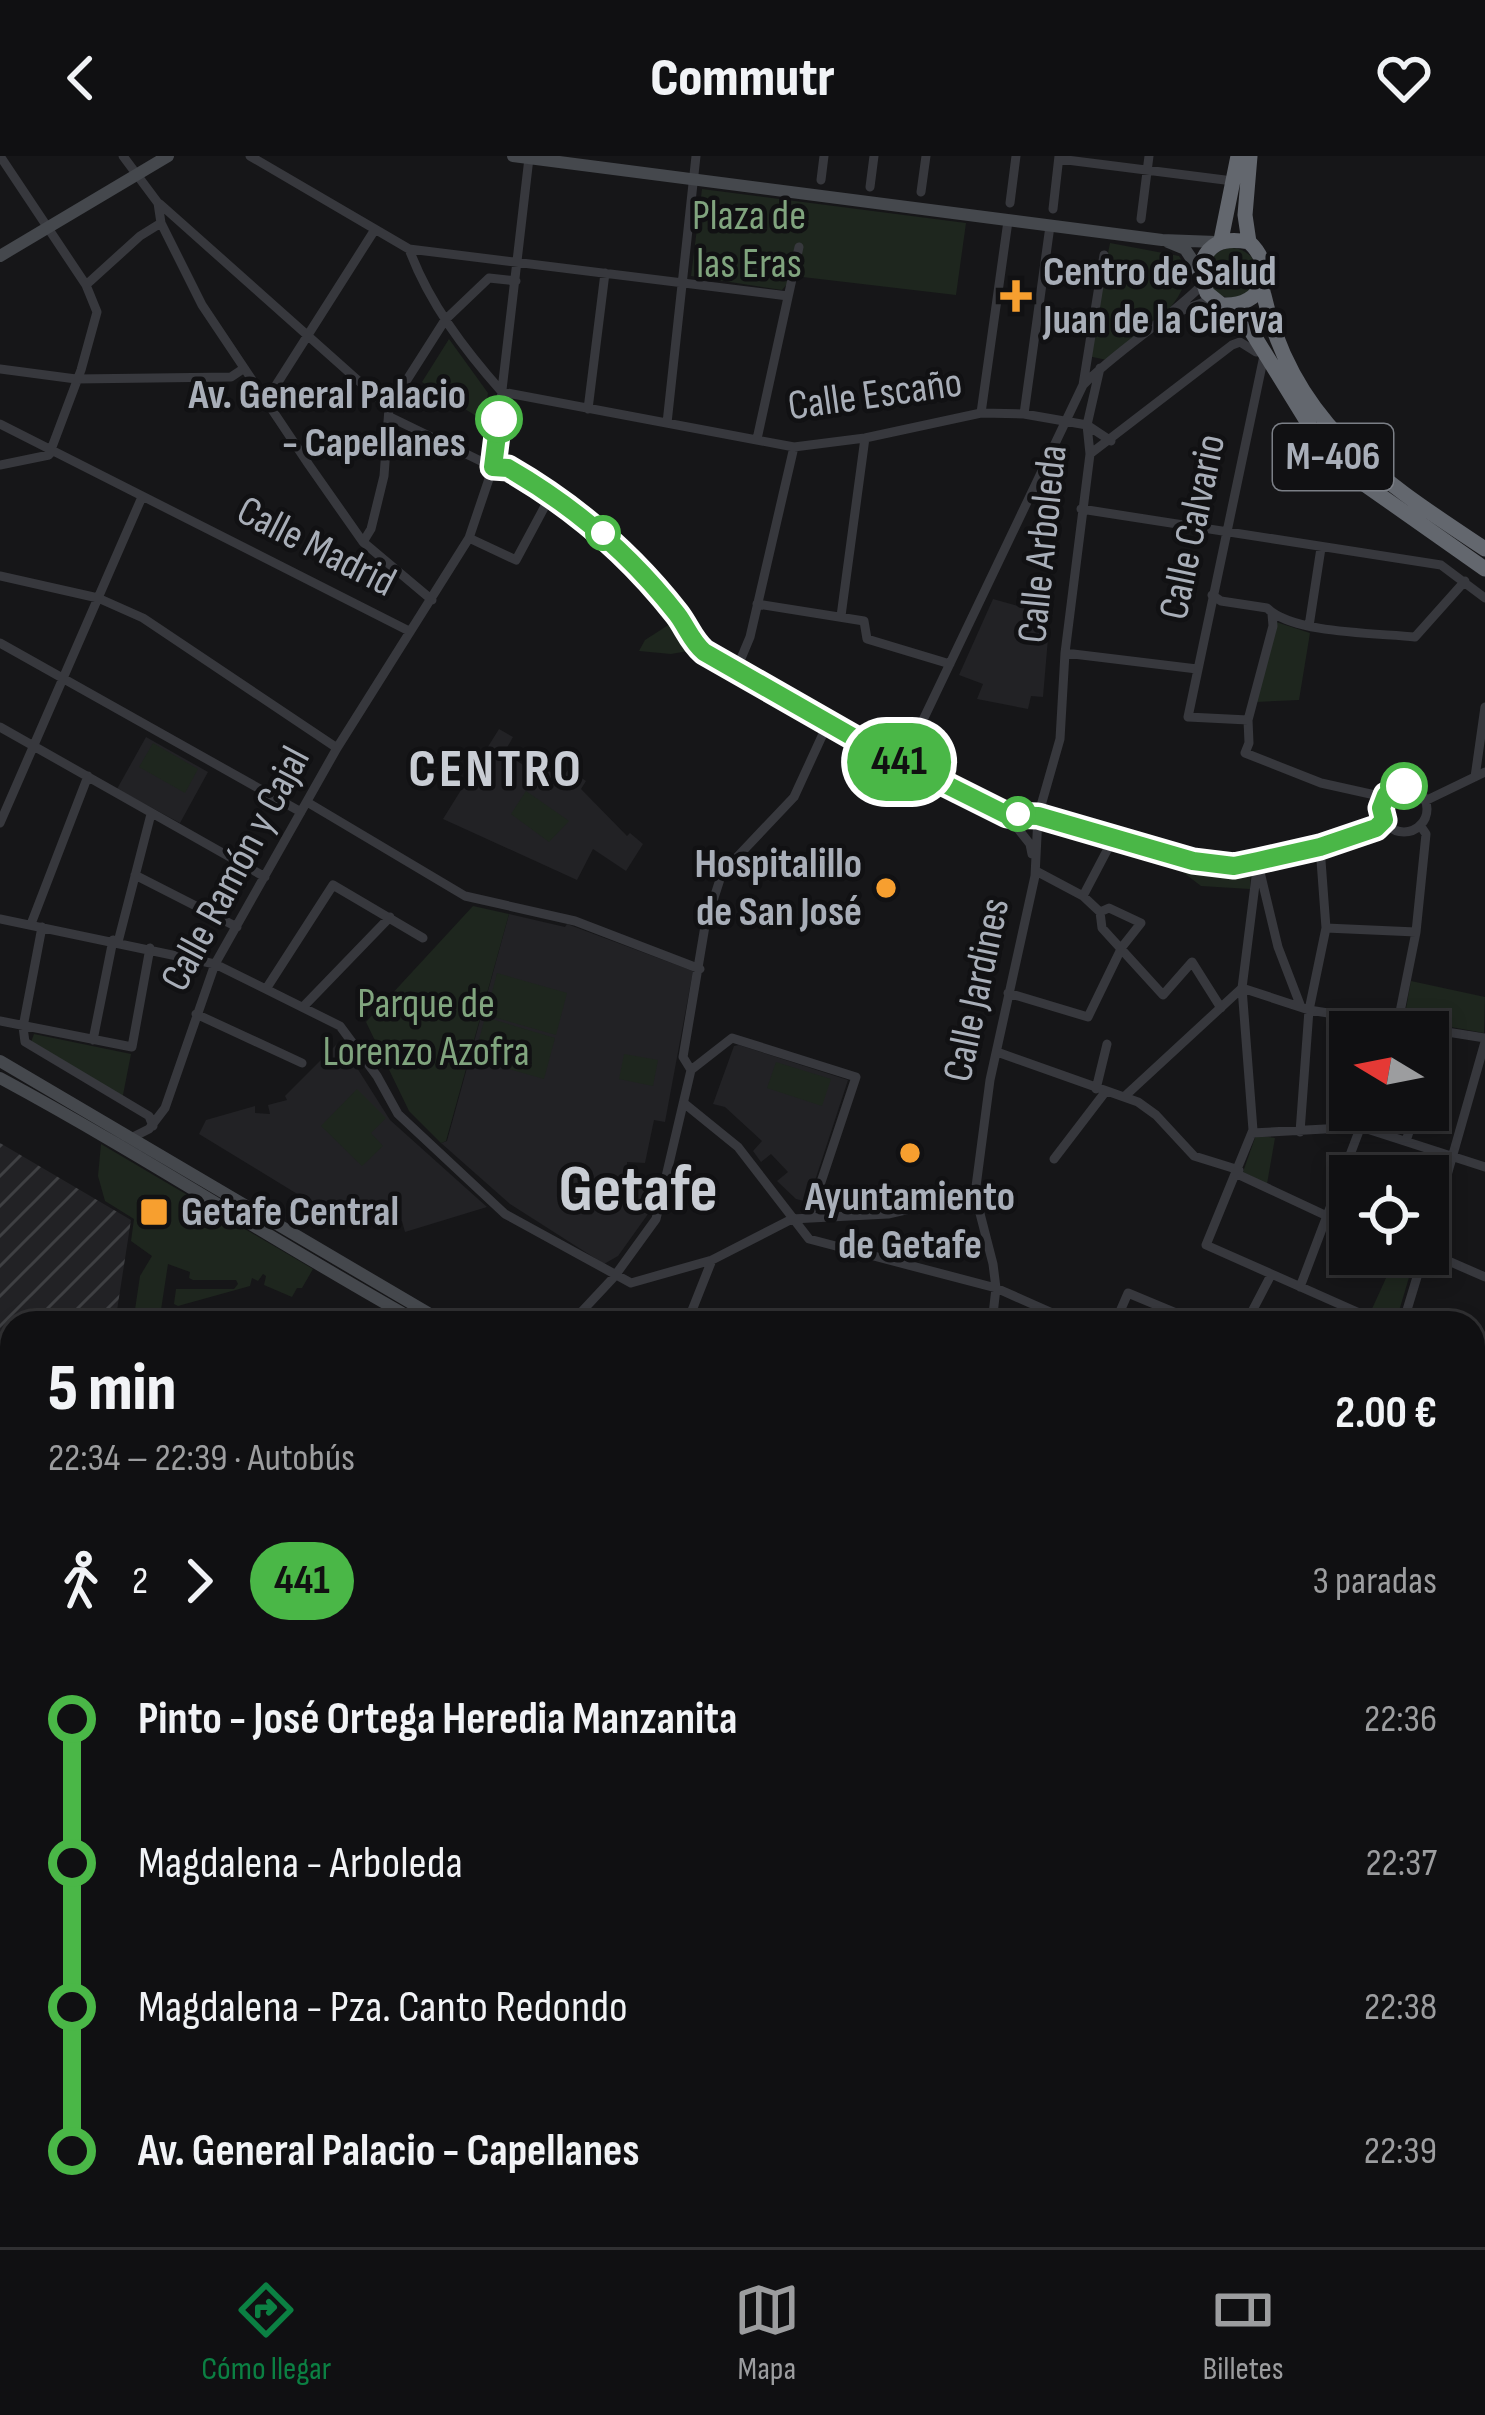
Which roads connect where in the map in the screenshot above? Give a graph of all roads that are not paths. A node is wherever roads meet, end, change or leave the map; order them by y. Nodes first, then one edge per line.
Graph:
1 (0, 156) edge
2 (123, 156) edge
3 (168, 156) edge
4 (250, 156) edge
5 (513, 156) edge
6 (696, 156) edge
7 (824, 156) edge
8 (874, 156) edge
9 (926, 156) edge
10 (1016, 156) edge
11 (1149, 156) edge
12 (1238, 156) edge
13 (1250, 156) edge
14 (529, 158) edge
15 (1059, 158) edge
16 (1147, 171) junction
17 (136, 176) junction
18 (696, 180) junction
19 (821, 180) dead end
20 (1225, 180) dead end
21 (870, 187) dead end
22 (921, 192) dead end
23 (158, 202) junction
24 (1010, 203) dead end
25 (1052, 209) dead end
26 (1141, 219) dead end
27 (1008, 221) junction
28 (161, 223) junction
29 (1050, 226) junction
30 (49, 227) junction
31 (374, 230) junction
32 (1162, 240) junction
33 (1219, 241) junction
34 (1249, 242) junction
35 (800, 247) dead end
36 (409, 248) junction
37 (0, 256) edge
38 (1104, 256) dead end
39 (518, 262) junction
40 (605, 273) junction
41 (516, 281) junction
42 (683, 283) junction
43 (86, 285) junction
44 (1262, 287) junction
45 (1209, 290) junction
46 (788, 296) junction
47 (445, 320) junction
48 (310, 336) junction
49 (1265, 351) junction
50 (1088, 360) junction
51 (1100, 368) junction
52 (0, 369) edge
53 (243, 369) junction
54 (76, 379) junction
55 (1083, 385) junction
56 (502, 392) junction
57 (266, 401) junction
58 (588, 409) junction
59 (390, 412) junction
60 (981, 413) junction
61 (1024, 414) junction
62 (1065, 420) junction
63 (667, 423) junction
64 (0, 424) edge
65 (1087, 424) junction
66 (865, 438) junction
67 (757, 439) junction
68 (1111, 441) junction
69 (794, 447) junction
70 (51, 449) junction
71 (1090, 454) junction
72 (0, 465) edge
73 (493, 467) junction
74 (551, 494) junction
75 (142, 497) junction
76 (1082, 509) junction
77 (1225, 531) junction
78 (469, 538) junction
79 (363, 542) junction
80 (1321, 548) junction
81 (1485, 550) edge
82 (1485, 569) edge
83 (0, 576) edge
84 (1465, 581) junction
85 (1212, 595) junction
86 (98, 598) junction
87 (1485, 598) edge
88 (432, 600) junction
89 (758, 604) junction
90 (1273, 614) junction
91 (842, 616) junction
92 (1309, 626) junction
93 (409, 631) junction
94 (0, 643) edge
95 (1065, 653) junction
96 (950, 664) junction
97 (736, 668) junction
98 (1197, 669) junction
99 (63, 679) junction
100 (1485, 707) edge
101 (1248, 720) junction
102 (828, 723) junction
103 (0, 727) edge
104 (33, 746) junction
105 (337, 748) junction
106 (902, 764) junction
107 (1480, 774) edge
108 (88, 776) junction
109 (1384, 797) junction
110 (1425, 801) junction
111 (304, 807) junction
112 (152, 814) junction
113 (1007, 815) junction
114 (1038, 816) junction
115 (1384, 820) junction
116 (0, 824) edge
117 (1420, 826) junction
118 (1113, 839) junction
119 (1320, 847) junction
120 (1258, 861) junction
121 (1036, 872) junction
122 (135, 874) junction
123 (265, 878) junction
124 (1083, 896) junction
125 (1100, 912) junction
126 (390, 917) junction
127 (0, 919) edge
128 (37, 925) junction
129 (237, 926) junction
130 (1326, 928) junction
131 (1416, 932) junction
132 (423, 938) dead end
133 (115, 941) junction
134 (1122, 947) junction
135 (150, 948) junction
136 (215, 964) junction
137 (700, 969) junction
138 (1243, 988) junction
139 (266, 989) junction
140 (1008, 993) junction
141 (303, 1007) junction
142 (1221, 1008) junction
143 (1305, 1009) junction
144 (1401, 1011) edge
145 (196, 1014) junction
146 (1329, 1014) edge
147 (0, 1021) edge
148 (23, 1027) junction
149 (1449, 1031) edge
150 (93, 1040) junction
151 (1485, 1040) edge
152 (1107, 1044) dead end
153 (997, 1052) junction
154 (0, 1061) edge
155 (302, 1064) dead end
156 (691, 1070) junction
157 (0, 1078) edge
158 (1101, 1090) junction
159 (1125, 1096) junction
160 (685, 1104) junction
161 (153, 1126) junction
162 (1329, 1130) edge
163 (1359, 1131) edge
164 (1374, 1131) edge
165 (1409, 1131) edge
166 (1300, 1132) junction
167 (1252, 1133) junction
168 (133, 1137) junction
169 (1406, 1141) junction
170 (1454, 1156) junction
171 (1054, 1159) dead end
172 (1485, 1167) edge
173 (1238, 1172) junction
174 (1449, 1173) edge
175 (975, 1194) junction
176 (1327, 1216) junction
177 (809, 1218) junction
178 (792, 1219) junction
179 (712, 1260) junction
180 (1449, 1262) edge
181 (1271, 1275) junction
182 (1419, 1275) edge
183 (614, 1277) junction
184 (1485, 1277) edge
185 (1300, 1287) junction
186 (996, 1288) junction
187 (399, 1311) edge
188 (425, 1311) edge
189 (582, 1311) edge
190 (692, 1311) edge
191 (993, 1311) edge
192 (1048, 1311) edge
193 (1120, 1311) edge
194 (1171, 1311) edge
195 (1252, 1311) edge
196 (1355, 1311) edge
197 (1407, 1311) edge

1 - 30 street
2 - 17 street
3 - 17 street
4 - 31 street
5 - 14 street
6 - 18 street
7 - 19 street
8 - 21 street
9 - 22 street
10 - 24 street
11 - 16 street
12 - 33 highway
13 - 34 highway, M-406
14 - 18 street
14 - 39 street, Calle Ramón y Cajal
15 - 16 street
15 - 25 street
16 - 20 street
16 - 26 street
17 - 23 street
17 - 30 street
18 - 27 street
18 - 42 street
23 - 28 street
23 - 48 street
27 - 29 street
27 - 60 street
28 - 43 street
28 - 53 street
29 - 32 street
29 - 61 street
30 - 37 street
30 - 43 street
31 - 36 street
31 - 48 street
32 - 33 street
32 - 45 street
33 - 34 highway
33 - 45 highway
34 - 44 highway, M-406
35 - 46 street
36 - 39 street
36 - 47 street
38 - 50 street
39 - 40 street
39 - 41 street, Calle Ramón y Cajal
40 - 42 street
40 - 58 street
41 - 47 street
41 - 56 street, Calle Ramón y Cajal
42 - 46 street
42 - 63 street
43 - 54 street
44 - 45 highway
44 - 81 highway, M-406
45 - 49 highway, M-406
45 - 51 street
46 - 67 street
47 - 56 street
47 - 59 street
48 - 57 street
48 - 59 street
49 - 68 street
49 - 77 street, Calle Calvario
49 - 82 highway, M-406
50 - 51 street
50 - 55 street
51 - 55 street
51 - 65 street, Calle Arboleda
52 - 54 street
53 - 54 street
53 - 57 street
54 - 70 street
55 - 62 street
56 - 58 street, Calle Escaño
56 - 73 street, Calle Ramón y Cajal
57 - 79 street
58 - 63 street, Calle Escaño
59 - 73 street
59 - 79 street
60 - 61 street, Calle Escaño
60 - 66 street, Calle Escaño
61 - 62 street, Calle Escaño
62 - 65 street, Calle Escaño
62 - 96 street
63 - 67 street, Calle Escaño
64 - 70 street, Calle Madrid
65 - 68 street, Calle Escaño
65 - 71 street, Calle Arboleda
66 - 69 street, Calle Escaño
66 - 91 street
67 - 69 street, Calle Escaño
68 - 71 street
69 - 89 street
70 - 72 street
70 - 75 street, Calle Madrid
71 - 76 street, Calle Arboleda
73 - 74 street
73 - 78 street, Calle Ramón y Cajal
74 - 78 street
74 - 97 street
75 - 86 street
75 - 93 street, Calle Madrid
76 - 77 street
76 - 95 street, Calle Arboleda
77 - 80 street
77 - 85 street, Calle Calvario
78 - 88 street, Calle Ramón y Cajal
79 - 88 street
80 - 84 street
80 - 92 street
83 - 86 street
84 - 87 street
84 - 92 street
85 - 90 street
85 - 98 street, Calle Calvario
86 - 99 street
86 - 105 street
88 - 93 street, Calle Ramón y Cajal
89 - 91 street
89 - 97 street
90 - 92 street
90 - 101 street
91 - 96 street
93 - 105 street, Calle Ramón y Cajal
94 - 99 street
95 - 98 street
95 - 114 street, Calle Arboleda
96 - 106 street
97 - 102 street
98 - 101 street, Calle Calvario
99 - 104 street
99 - 111 street
100 - 107 street
101 - 109 street
102 - 106 street
102 - 137 street
103 - 104 street
104 - 108 street
104 - 116 street
105 - 111 street, Calle Ramón y Cajal
106 - 113 street
107 - 110 street
108 - 112 street
108 - 128 street
109 - 110 street
109 - 115 street
110 - 117 street
111 - 123 street, Calle Ramón y Cajal
111 - 137 street
112 - 122 street
112 - 123 street
113 - 114 street
113 - 121 street, Calle Jardines
114 - 118 street
114 - 121 street, Calle Jardines
115 - 117 street
115 - 119 street
117 - 131 street
118 - 120 street
118 - 124 street
119 - 120 street
119 - 130 street
120 - 138 street
120 - 143 street
121 - 124 street
121 - 140 street, Calle Jardines
122 - 129 street
122 - 133 street
123 - 129 street, Calle Ramón y Cajal
124 - 125 street
125 - 134 street
125 - 134 street
126 - 132 street
126 - 139 street
126 - 141 street
127 - 128 street
128 - 133 street
128 - 148 street
129 - 136 street, Calle Ramón y Cajal
130 - 131 street
130 - 143 street
131 - 144 street
133 - 135 street
133 - 150 street
134 - 140 street
134 - 142 street
135 - 136 street
135 - 150 street
136 - 139 street
136 - 145 street, Calle Ramón y Cajal
137 - 156 street
138 - 142 street
138 - 143 street
138 - 167 street
139 - 141 street
140 - 153 street, Calle Jardines
141 - 183 street
142 - 159 street
143 - 146 street
143 - 166 street
145 - 155 street
145 - 161 street, Calle Ramón y Cajal
147 - 148 street
148 - 150 street
148 - 161 street
149 - 151 street
151 - 170 street
152 - 158 street
153 - 158 street
153 - 175 street, Calle Jardines
154 - 168 street
156 - 160 street
156 - 177 street
157 - 187 street
158 - 159 street
158 - 171 street
159 - 173 street
160 - 178 street
160 - 183 street
161 - 168 street
162 - 166 street
163 - 176 street
164 - 169 street
165 - 169 street
166 - 167 street
167 - 173 street
168 - 188 street
169 - 170 street
170 - 172 street
170 - 174 street
173 - 176 street
173 - 181 street
175 - 177 street
175 - 186 street, Calle Jardines
176 - 185 street
177 - 178 street
178 - 179 street
178 - 186 street
179 - 183 street
179 - 190 street
180 - 184 street
181 - 185 street
181 - 195 street
182 - 197 street
183 - 189 street
185 - 196 street
186 - 191 street, Calle Jardines
186 - 192 street
193 - 194 street

